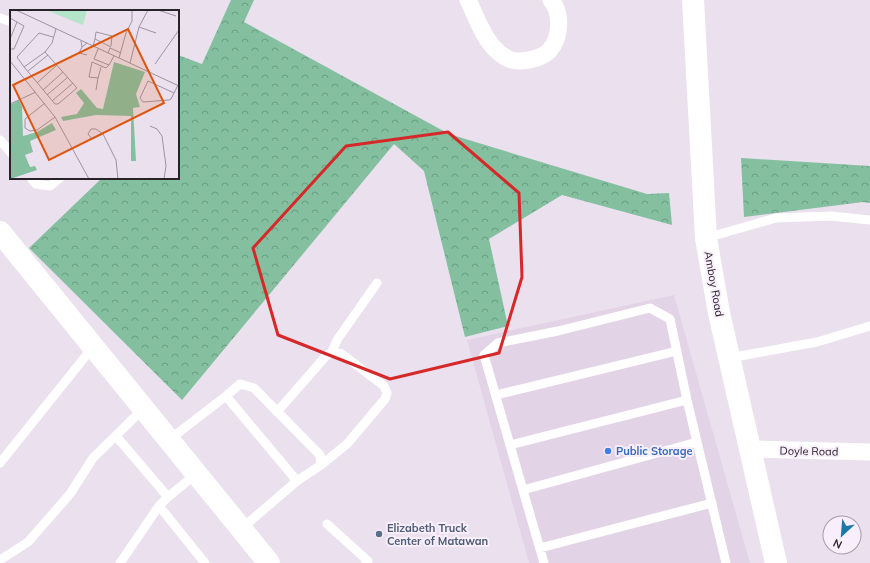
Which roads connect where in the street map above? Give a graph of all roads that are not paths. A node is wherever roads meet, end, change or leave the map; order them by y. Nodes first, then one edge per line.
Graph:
1 (468, 0) edge
2 (551, 0) edge
3 (693, 0) edge
4 (0, 18) edge
5 (10, 22) edge
6 (0, 140) edge
7 (10, 152) edge
8 (32, 179) edge
9 (59, 179) edge
10 (870, 220) edge
11 (0, 232) edge
12 (706, 238) junction
13 (377, 283) dead end
14 (870, 326) edge
15 (94, 346) junction
16 (677, 351) junction
17 (332, 352) junction
18 (729, 358) junction
19 (496, 395) junction
20 (226, 396) junction
21 (687, 400) junction
22 (144, 408) junction
23 (277, 412) junction
24 (116, 436) junction
25 (169, 440) junction
26 (697, 442) junction
27 (510, 445) junction
28 (749, 449) junction
29 (870, 452) edge
30 (0, 463) edge
31 (321, 465) junction
32 (196, 473) junction
33 (297, 481) junction
34 (523, 490) junction
35 (168, 497) junction
36 (712, 503) junction
37 (159, 506) junction
38 (327, 524) dead end
39 (241, 529) junction
40 (540, 548) junction
41 (0, 560) edge
42 (266, 562) edge
43 (120, 563) edge
44 (205, 563) edge
45 (366, 563) edge
46 (544, 563) edge
47 (726, 563) edge
48 (776, 563) edge

1 - 2 street
3 - 12 street, Amboy Road
4 - 5 lane
6 - 7 lane
8 - 9 lane
10 - 12 lane
11 - 15 street
12 - 18 street, Amboy Road
13 - 17 lane
14 - 18 lane
15 - 22 street
15 - 30 lane
16 - 19 lane
16 - 19 lane
16 - 21 lane
17 - 23 lane
17 - 31 lane
18 - 28 street, Amboy Road
19 - 27 lane
20 - 23 lane
20 - 25 lane
20 - 33 lane
21 - 26 lane
21 - 27 lane
22 - 24 lane
22 - 25 street
23 - 31 lane
24 - 35 lane
24 - 41 lane
25 - 32 street
26 - 34 lane
26 - 36 lane
27 - 34 lane
28 - 29 street, Doyle Road
28 - 48 street, Amboy Road
31 - 33 lane
32 - 35 lane
32 - 39 street
33 - 39 lane
34 - 40 lane
35 - 37 lane
36 - 40 lane
36 - 47 lane
37 - 43 lane
37 - 44 lane
38 - 45 lane
39 - 42 street
40 - 46 lane

